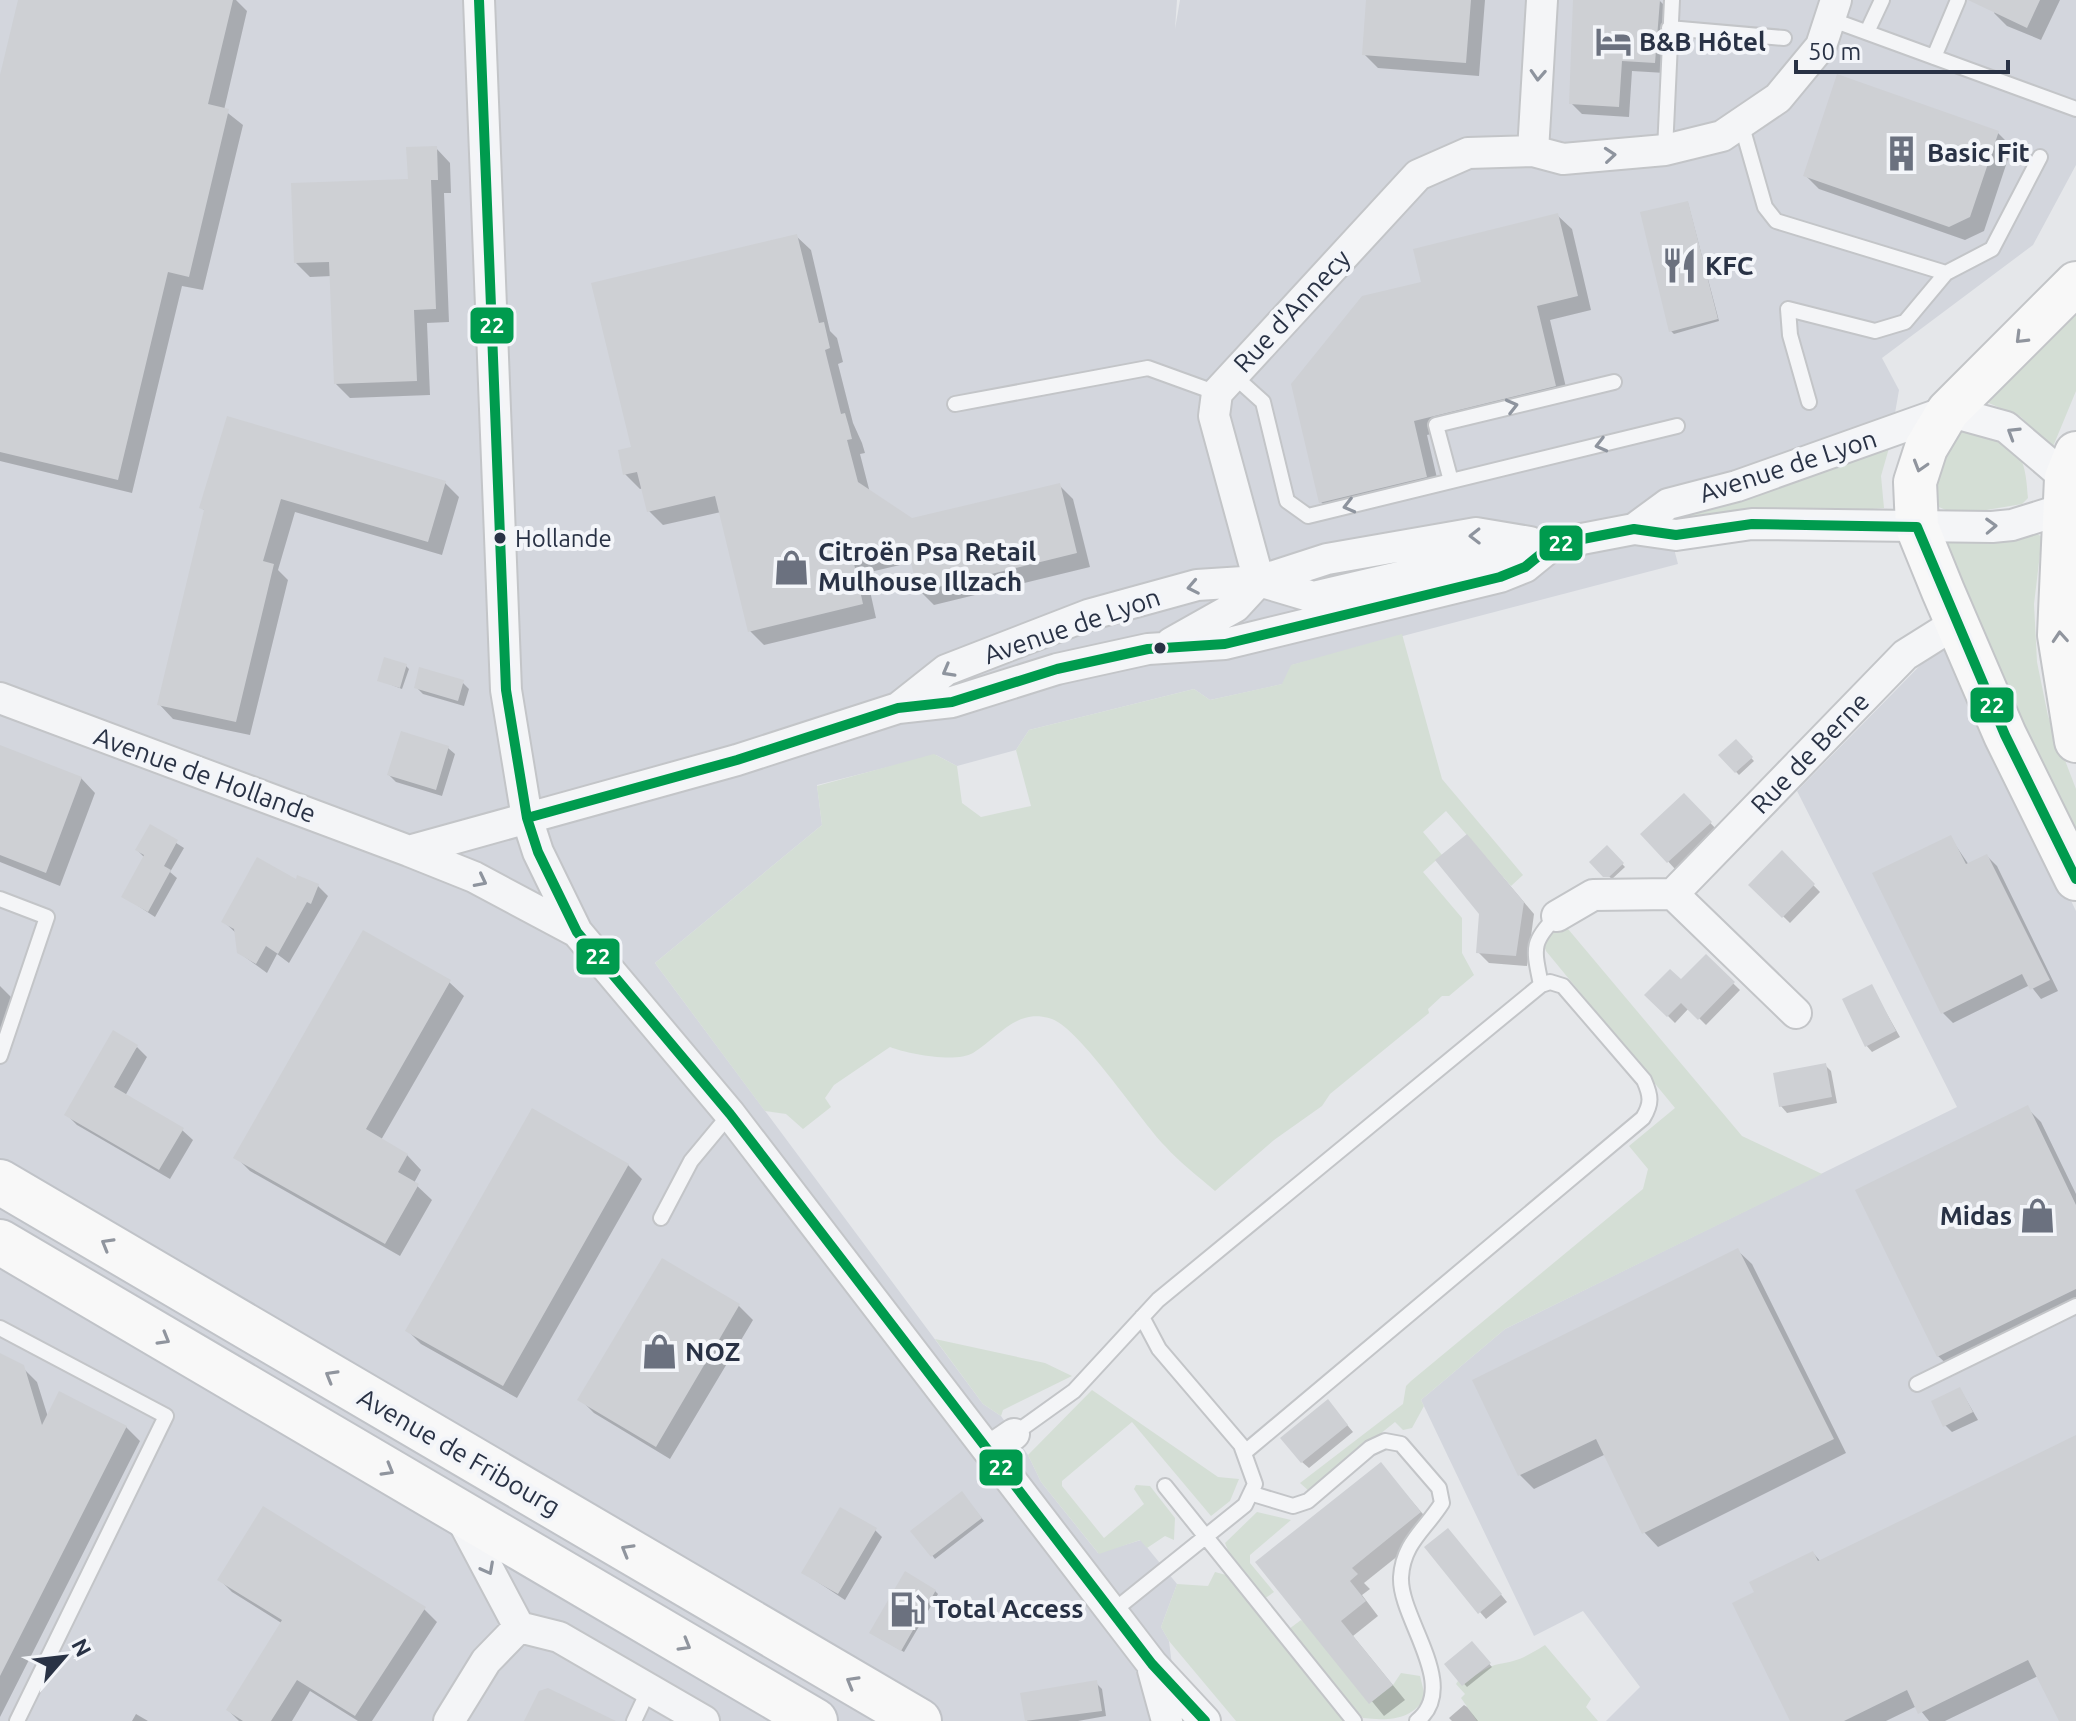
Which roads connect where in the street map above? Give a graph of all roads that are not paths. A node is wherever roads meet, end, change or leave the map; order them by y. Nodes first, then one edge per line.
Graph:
1 (479, 0) edge
2 (1542, 0) edge
3 (1672, 0) edge
4 (1882, 0) edge
5 (1958, 0) edge
6 (1833, 9) edge
7 (1669, 28) junction
8 (1867, 32) junction
9 (1784, 38) dead end
10 (1934, 57) junction
11 (2076, 109) edge
12 (1741, 123) junction
13 (1665, 150) junction
14 (1533, 151) junction
15 (2040, 157) dead end
16 (1946, 273) junction
17 (2076, 283) edge
18 (1614, 382) dead end
19 (1225, 384) junction
20 (1809, 402) dead end
21 (955, 404) dead end
22 (1948, 411) junction
23 (1677, 426) dead end
24 (2068, 480) edge
25 (1451, 481) junction
26 (1917, 527) junction
27 (1634, 529) junction
28 (1552, 545) junction
29 (1259, 581) junction
30 (1956, 623) junction
31 (1166, 646) junction
32 (0, 698) edge
33 (898, 708) junction
34 (2076, 741) edge
35 (527, 818) junction
36 (409, 851) junction
37 (2076, 879) edge
38 (1673, 894) junction
39 (0, 899) edge
40 (1557, 916) joint
41 (577, 932) junction
42 (1541, 985) junction
43 (1796, 1013) dead end
44 (0, 1056) edge
45 (730, 1114) junction
46 (0, 1182) edge
47 (661, 1218) dead end
48 (0, 1242) edge
49 (2076, 1306) edge
50 (1142, 1317) junction
51 (0, 1328) edge
52 (1917, 1384) dead end
53 (1014, 1434) joint
54 (989, 1451) junction
55 (1245, 1452) junction
56 (1165, 1486) dead end
57 (1253, 1494) junction
58 (457, 1511) junction
59 (1206, 1537) junction
60 (1112, 1612) junction
61 (519, 1627) junction
62 (1152, 1664) junction
63 (649, 1689) junction
64 (17, 1721) edge
65 (449, 1721) edge
66 (634, 1721) edge
67 (704, 1721) edge
68 (815, 1721) edge
69 (919, 1721) edge
70 (1167, 1721) edge
71 (1205, 1721) edge
72 (1354, 1721) edge
73 (1417, 1721) edge

1 - 35 street, Avenue de Hollande
2 -> 14 street
3 - 7 lane
4 - 8 lane
5 - 10 lane
6 - 8 lane
6 - 12 street, Rue d'Annecy
7 - 9 lane
7 - 13 lane
8 - 10 lane
10 - 11 lane
12 - 13 street, Rue d'Annecy
12 - 16 lane
14 -> 13 street, Rue d'Annecy
14 - 19 street, Rue d'Annecy
15 - 16 lane
16 - 20 lane
17 -> 22 main road
25 -> 18 lane
19 - 21 lane
25 -> 19 lane
19 - 29 street, Rue d'Annecy
24 -> 22 street
22 -> 26 main road
22 - 27 street, Avenue de Lyon
23 -> 25 lane
26 -> 24 street, Avenue de Lyon
34 -> 24 main road
26 - 27 street, Avenue de Lyon
26 - 30 main road
27 - 28 street, Avenue de Lyon
28 - 29 street, Avenue de Lyon
28 - 31 street, Avenue de Lyon
29 - 31 street, Avenue de Lyon
29 -> 33 street, Avenue de Lyon
30 - 37 main road
30 - 38 street, Rue de Berne
31 - 33 street, Avenue de Lyon
32 - 36 street, Avenue de Hollande
33 - 35 street, Avenue de Lyon
35 - 36 street
35 - 41 street, Avenue de Hollande
36 -> 41 street, Avenue de Hollande
38 - 40 street
38 - 43 street
39 - 44 lane
40 - 42 lane
41 - 45 street, Avenue de Hollande
42 - 50 lane
42 - 55 lane
45 - 47 lane
45 - 54 street, Avenue de Hollande
69 -> 46 main road, Avenue de Fribourg
48 -> 58 main road, Avenue de Fribourg
49 - 52 lane
50 - 53 lane
50 - 55 lane
51 - 64 lane
53 - 54 street
54 - 60 street, Avenue de Hollande
55 - 57 lane
56 - 59 lane
57 - 59 lane
57 - 73 lane
58 -> 61 street
58 -> 68 main road, Avenue de Fribourg
59 - 60 lane
59 - 72 lane
60 - 62 street, Avenue de Hollande
61 - 63 street
61 - 65 street
62 - 70 street, Avenue de Hollande
62 - 71 street, Avenue de Hollande
63 - 66 lane
63 - 67 street

